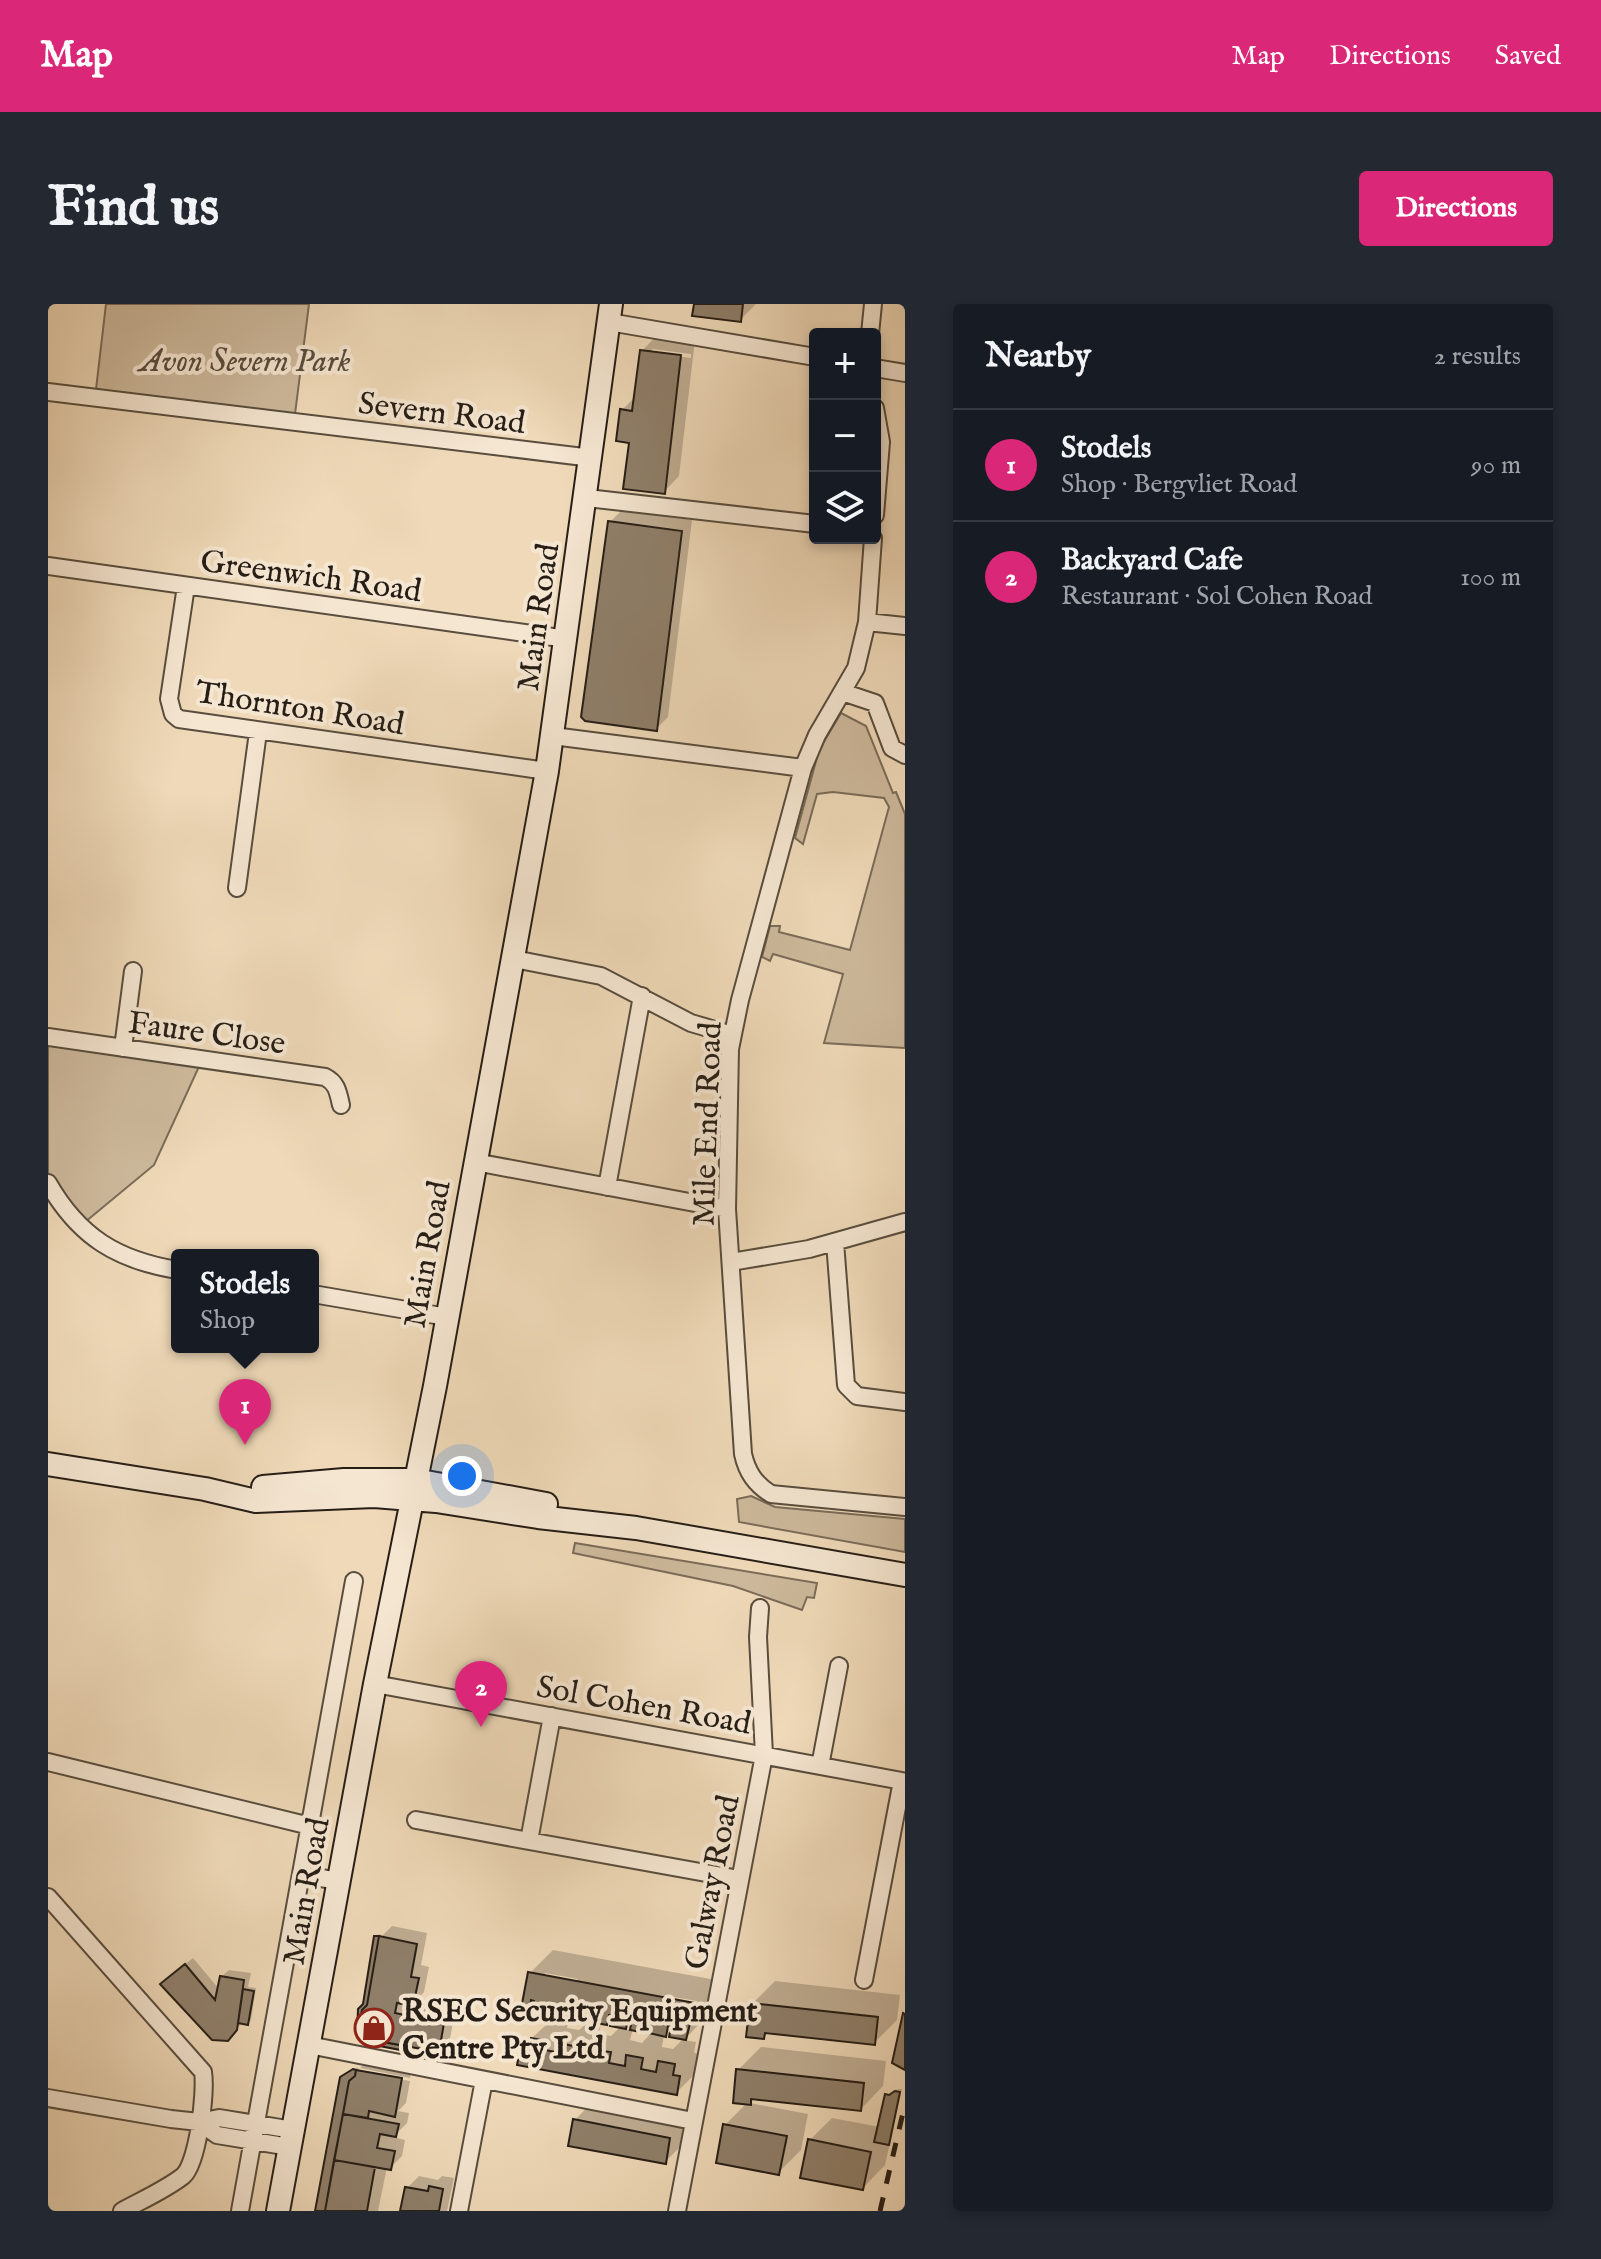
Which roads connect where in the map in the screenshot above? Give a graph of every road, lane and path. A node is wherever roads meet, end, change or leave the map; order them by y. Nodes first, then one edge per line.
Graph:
1 (873, 304) edge
2 (610, 313) edge
3 (871, 328) edge
4 (809, 356) edge
5 (881, 369) edge
6 (905, 373) edge
7 (48, 392) edge
8 (592, 458) junction
9 (587, 498) junction
10 (809, 523) edge
11 (873, 544) edge
12 (48, 566) edge
13 (186, 586) junction
14 (867, 622) junction
15 (905, 626) edge
16 (567, 639) junction
17 (842, 692) junction
18 (258, 732) junction
19 (553, 736) junction
20 (905, 755) edge
21 (803, 768) junction
22 (547, 771) junction
23 (237, 888) dead end
24 (514, 959) junction
25 (133, 971) dead end
26 (642, 996) junction
27 (732, 1035) junction
28 (48, 1037) edge
29 (123, 1048) junction
30 (341, 1105) dead end
31 (475, 1162) junction
32 (48, 1183) edge
33 (607, 1187) junction
34 (727, 1209) junction
35 (905, 1222) edge
36 (835, 1242) junction
37 (731, 1262) junction
38 (171, 1269) edge
39 (319, 1295) edge
40 (447, 1317) junction
41 (905, 1402) edge
42 (48, 1464) edge
43 (414, 1490) junction
44 (905, 1507) edge
45 (905, 1575) edge
46 (354, 1581) dead end
47 (760, 1608) dead end
48 (839, 1666) dead end
49 (375, 1684) junction
50 (552, 1716) junction
51 (764, 1755) junction
52 (48, 1762) edge
53 (820, 1766) junction
54 (903, 1780) edge
55 (416, 1820) dead end
56 (310, 1826) junction
57 (529, 1841) junction
58 (301, 1875) junction
59 (739, 1879) junction
60 (340, 1881) junction
61 (48, 1897) edge
62 (864, 1980) dead end
63 (309, 2045) junction
64 (484, 2080) junction
65 (48, 2098) edge
66 (693, 2121) junction
67 (199, 2122) junction
68 (255, 2124) junction
69 (292, 2138) junction
70 (252, 2141) junction
71 (122, 2211) edge
72 (240, 2211) edge
73 (278, 2211) edge
74 (459, 2211) edge
75 (677, 2211) edge

1 - 3 street
2 - 4 street
2 - 8 main road, Main Road
5 - 6 street
7 - 8 street, Severn Road
8 - 9 main road, Main Road
9 - 10 street
9 - 16 main road, Main Road
11 - 14 street, Mile End Road
12 - 13 street, Greenwich Road
13 - 16 street, Greenwich Road
13 - 18 street, Thornton Road
14 - 15 street
14 - 17 street, Mile End Road
16 - 19 main road, Main Road
17 - 20 street
17 - 21 street, Mile End Road
18 - 22 street, Thornton Road
18 - 23 street
19 - 21 street
19 - 22 main road, Main Road
21 - 27 street, Mile End Road
22 - 24 main road, Main Road
24 - 26 street
24 - 31 main road, Main Road
25 - 29 street
26 - 27 street
26 - 33 street
27 - 34 street, Mile End Road
28 - 29 street, Faure Close
29 - 30 street, Faure Close
31 - 33 street
31 - 40 main road, Main Road
32 - 38 street
33 - 34 street
34 - 37 street, Mile End Road
35 - 36 street
36 - 37 street
36 - 41 street
37 - 44 street, Mile End Road
39 - 40 street
40 - 43 main road, Main Road
42 - 43 main road
43 - 45 main road
43 - 49 main road, Main Road
46 - 56 street
47 - 51 street, Galway Road
48 - 53 street
49 - 50 street, Sol Cohen Road
49 - 60 main road, Main Road
50 - 51 street, Sol Cohen Road
50 - 57 street
51 - 53 street, Sol Cohen Road
51 - 59 street, Galway Road
52 - 56 street
53 - 54 street, Sol Cohen Road
54 - 62 street
55 - 57 street
56 - 58 street
57 - 59 street
58 - 60 street
58 - 68 street
59 - 66 street, Galway Road
60 - 63 main road, Main Road
61 - 67 street
63 - 64 street
63 - 69 main road, Main Road
64 - 66 street
64 - 74 street
65 - 67 street
66 - 75 street, Galway Road
67 - 68 street
67 - 70 street
67 - 71 street
68 - 69 street
68 - 70 street
69 - 70 street
69 - 73 main road, Main Road
70 - 72 street

